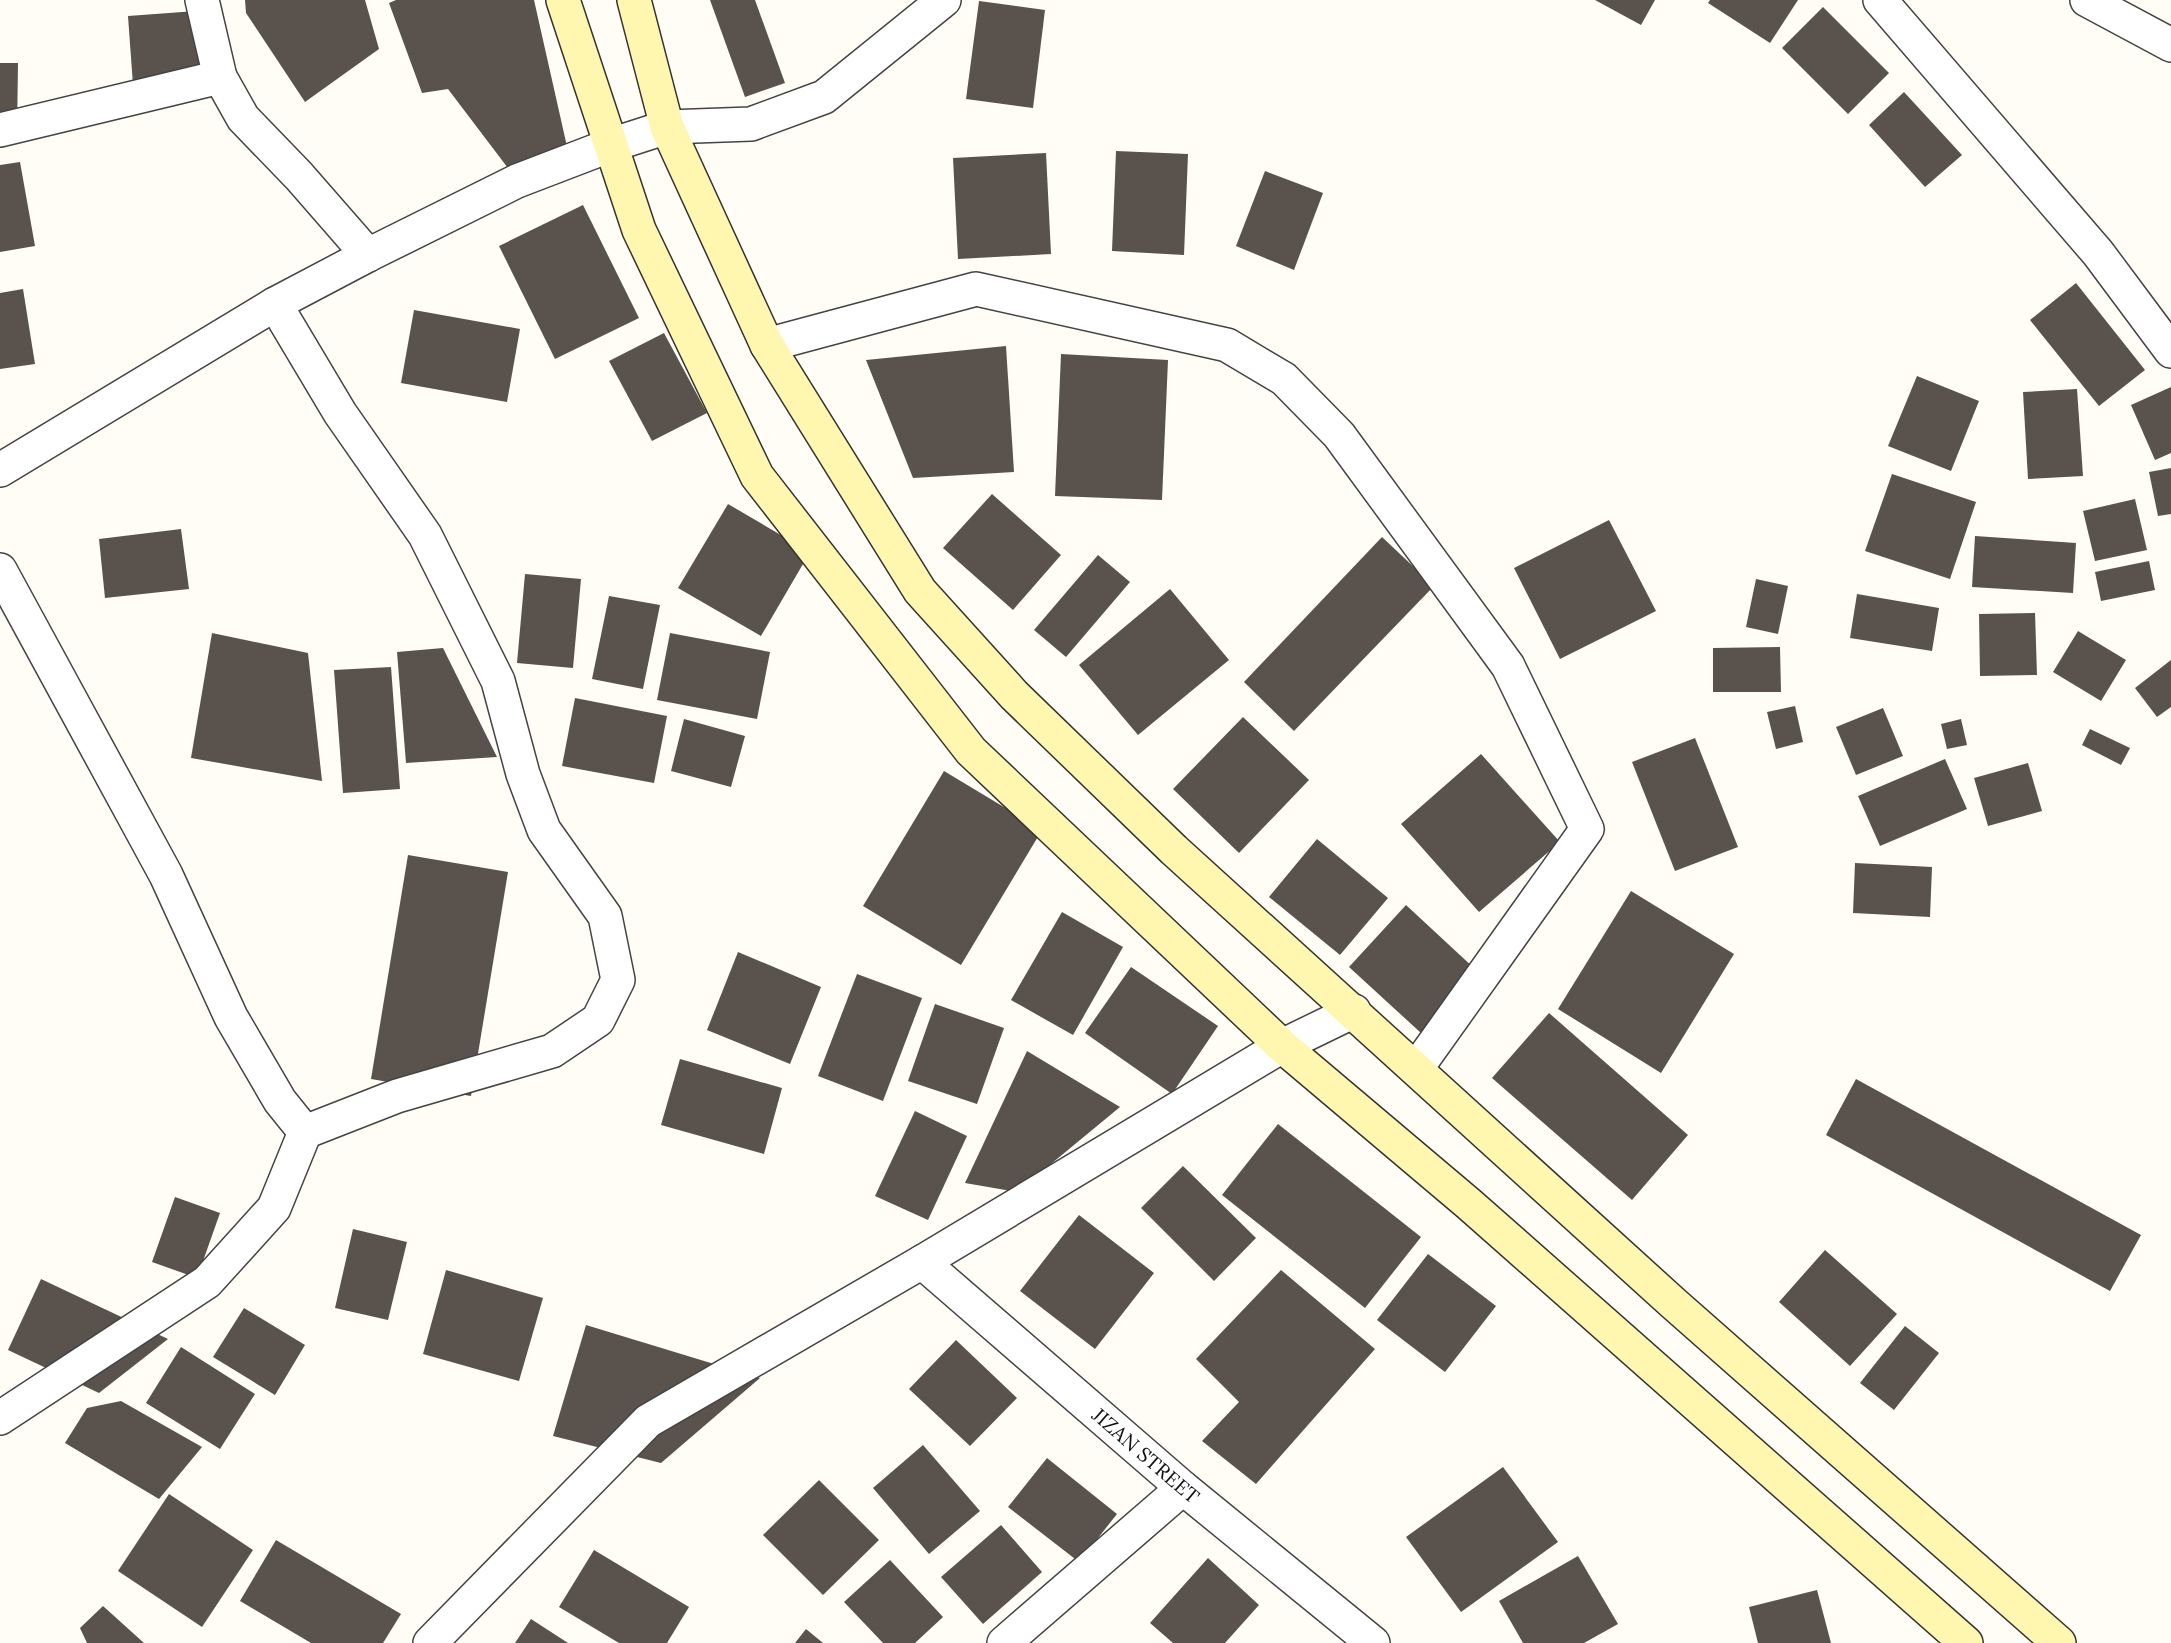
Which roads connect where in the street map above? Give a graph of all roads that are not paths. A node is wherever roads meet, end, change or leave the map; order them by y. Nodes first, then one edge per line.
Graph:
1 (202, 0) edge
2 (563, 0) edge
3 (634, 0) edge
4 (944, 0) edge
5 (1880, 0) edge
6 (2087, 0) edge
7 (2171, 45) edge
8 (220, 76) junction
9 (667, 127) junction
10 (0, 130) edge
11 (612, 145) junction
12 (368, 255) junction
13 (275, 304) junction
14 (767, 345) junction
15 (2171, 351) edge
16 (1, 468) edge
17 (0, 570) edge
18 (1353, 1011) junction
19 (1282, 1046) junction
20 (1416, 1068) junction
21 (305, 1132) junction
22 (922, 1262) junction
23 (0, 1419) edge
24 (1183, 1488) junction
25 (430, 1643) edge
26 (1004, 1643) edge
27 (1372, 1643) edge
28 (1966, 1643) edge
29 (2059, 1643) edge

1 - 8 street
2 - 11 street
3 - 9 street
4 - 9 street
5 - 15 street
6 - 7 street
8 - 10 street
8 - 12 street
9 - 11 street
9 - 14 street
11 - 12 street
11 - 19 street
12 - 13 street
13 - 16 street
13 - 21 street
14 - 18 street
14 - 20 street
17 - 21 street
18 - 19 street
18 - 20 street
19 - 22 street
19 - 28 street
20 - 29 street
21 - 23 street
22 - 24 street, JIZAN STREET
22 - 25 street
24 - 26 street
24 - 27 street, JIZAN STREET

